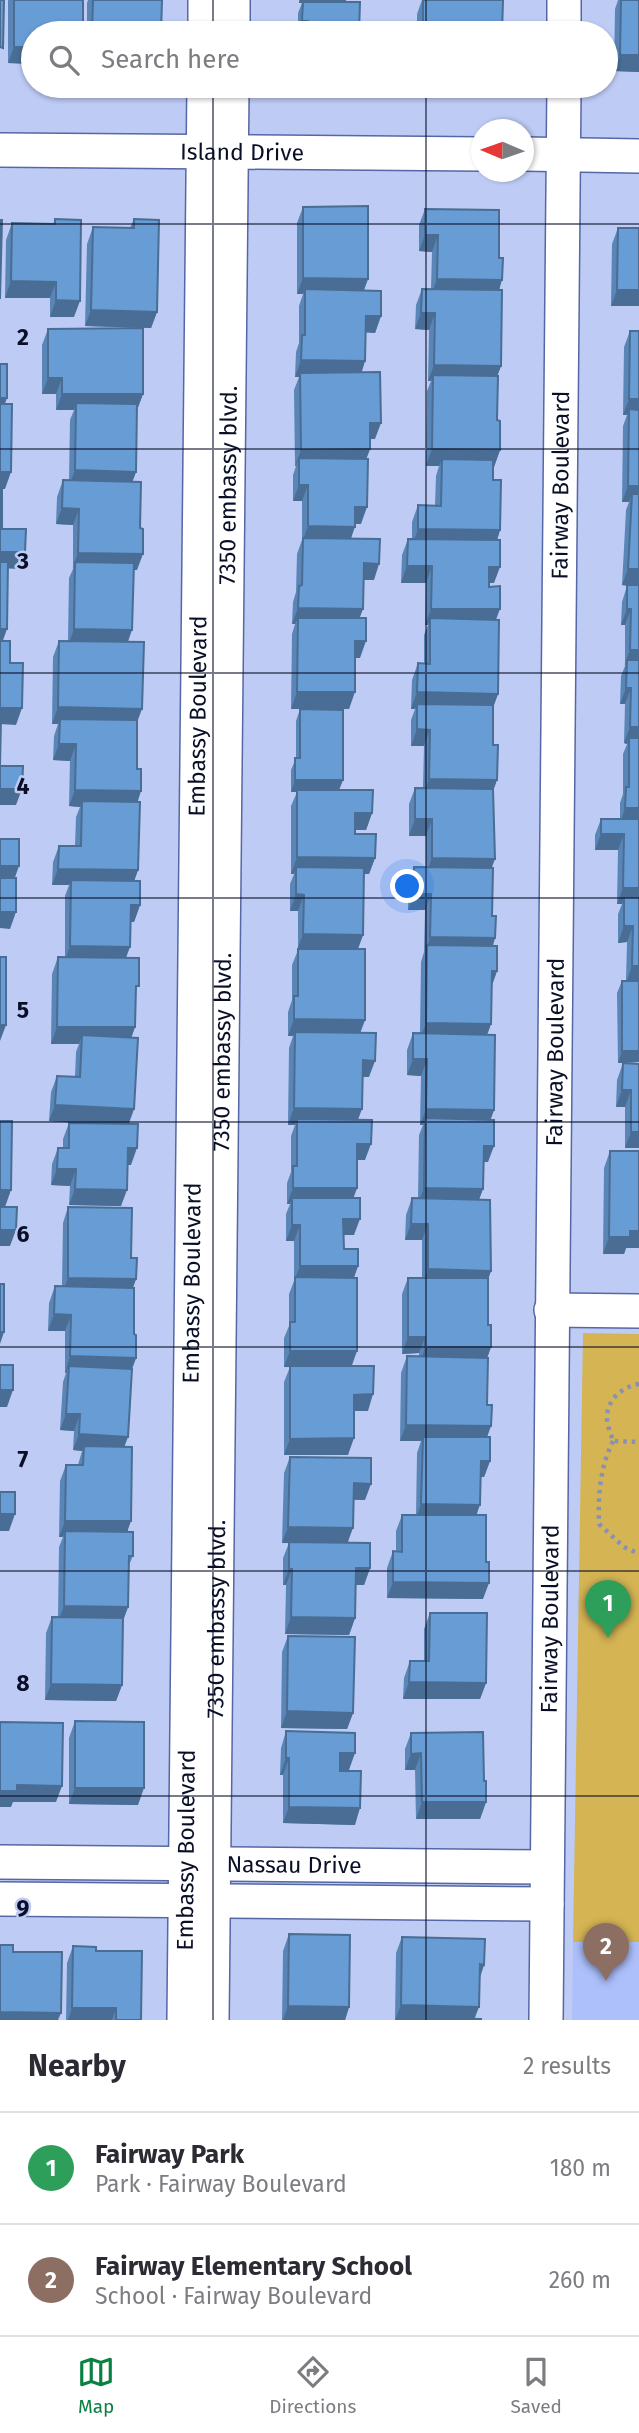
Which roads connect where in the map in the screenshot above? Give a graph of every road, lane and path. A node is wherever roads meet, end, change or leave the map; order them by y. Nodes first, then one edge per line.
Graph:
1 (205, 0) edge
2 (233, 0) edge
3 (565, 0) edge
4 (205, 21) edge
5 (233, 21) edge
6 (564, 21) edge
7 (207, 98) edge
8 (229, 98) edge
9 (564, 98) edge
10 (0, 150) edge
11 (218, 152) junction
12 (471, 154) edge
13 (534, 155) edge
14 (563, 155) junction
15 (639, 156) edge
16 (551, 1310) junction
17 (639, 1311) edge
18 (639, 1384) edge
19 (613, 1441) junction
20 (639, 1442) edge
21 (639, 1555) edge
22 (0, 1862) edge
23 (200, 1864) junction
24 (547, 1867) junction
25 (0, 1899) edge
26 (200, 1901) junction
27 (547, 1904) junction
28 (184, 2020) edge
29 (212, 2020) edge
30 (546, 2020) edge

1 - 4 street
2 - 5 street
3 - 6 street
7 - 11 street, Embassy Boulevard
8 - 11 street
9 - 14 street, Fairway Boulevard
10 - 11 street, Island Drive
11 - 12 street, Island Drive
11 - 23 street, Embassy Boulevard
13 - 14 street
14 - 15 street
14 - 16 street, Fairway Boulevard
16 - 17 street
16 - 24 street, Fairway Boulevard
18 - 19 path
19 - 20 path
19 - 21 path
22 - 23 street, Nassau Drive
23 - 24 street, Nassau Drive
23 - 26 street, Embassy Boulevard
24 - 27 street, Fairway Boulevard
25 - 26 street, Nassau Drive
26 - 27 street, Nassau Drive
26 - 28 street, Embassy Boulevard
26 - 29 street
27 - 30 street, Fairway Boulevard

